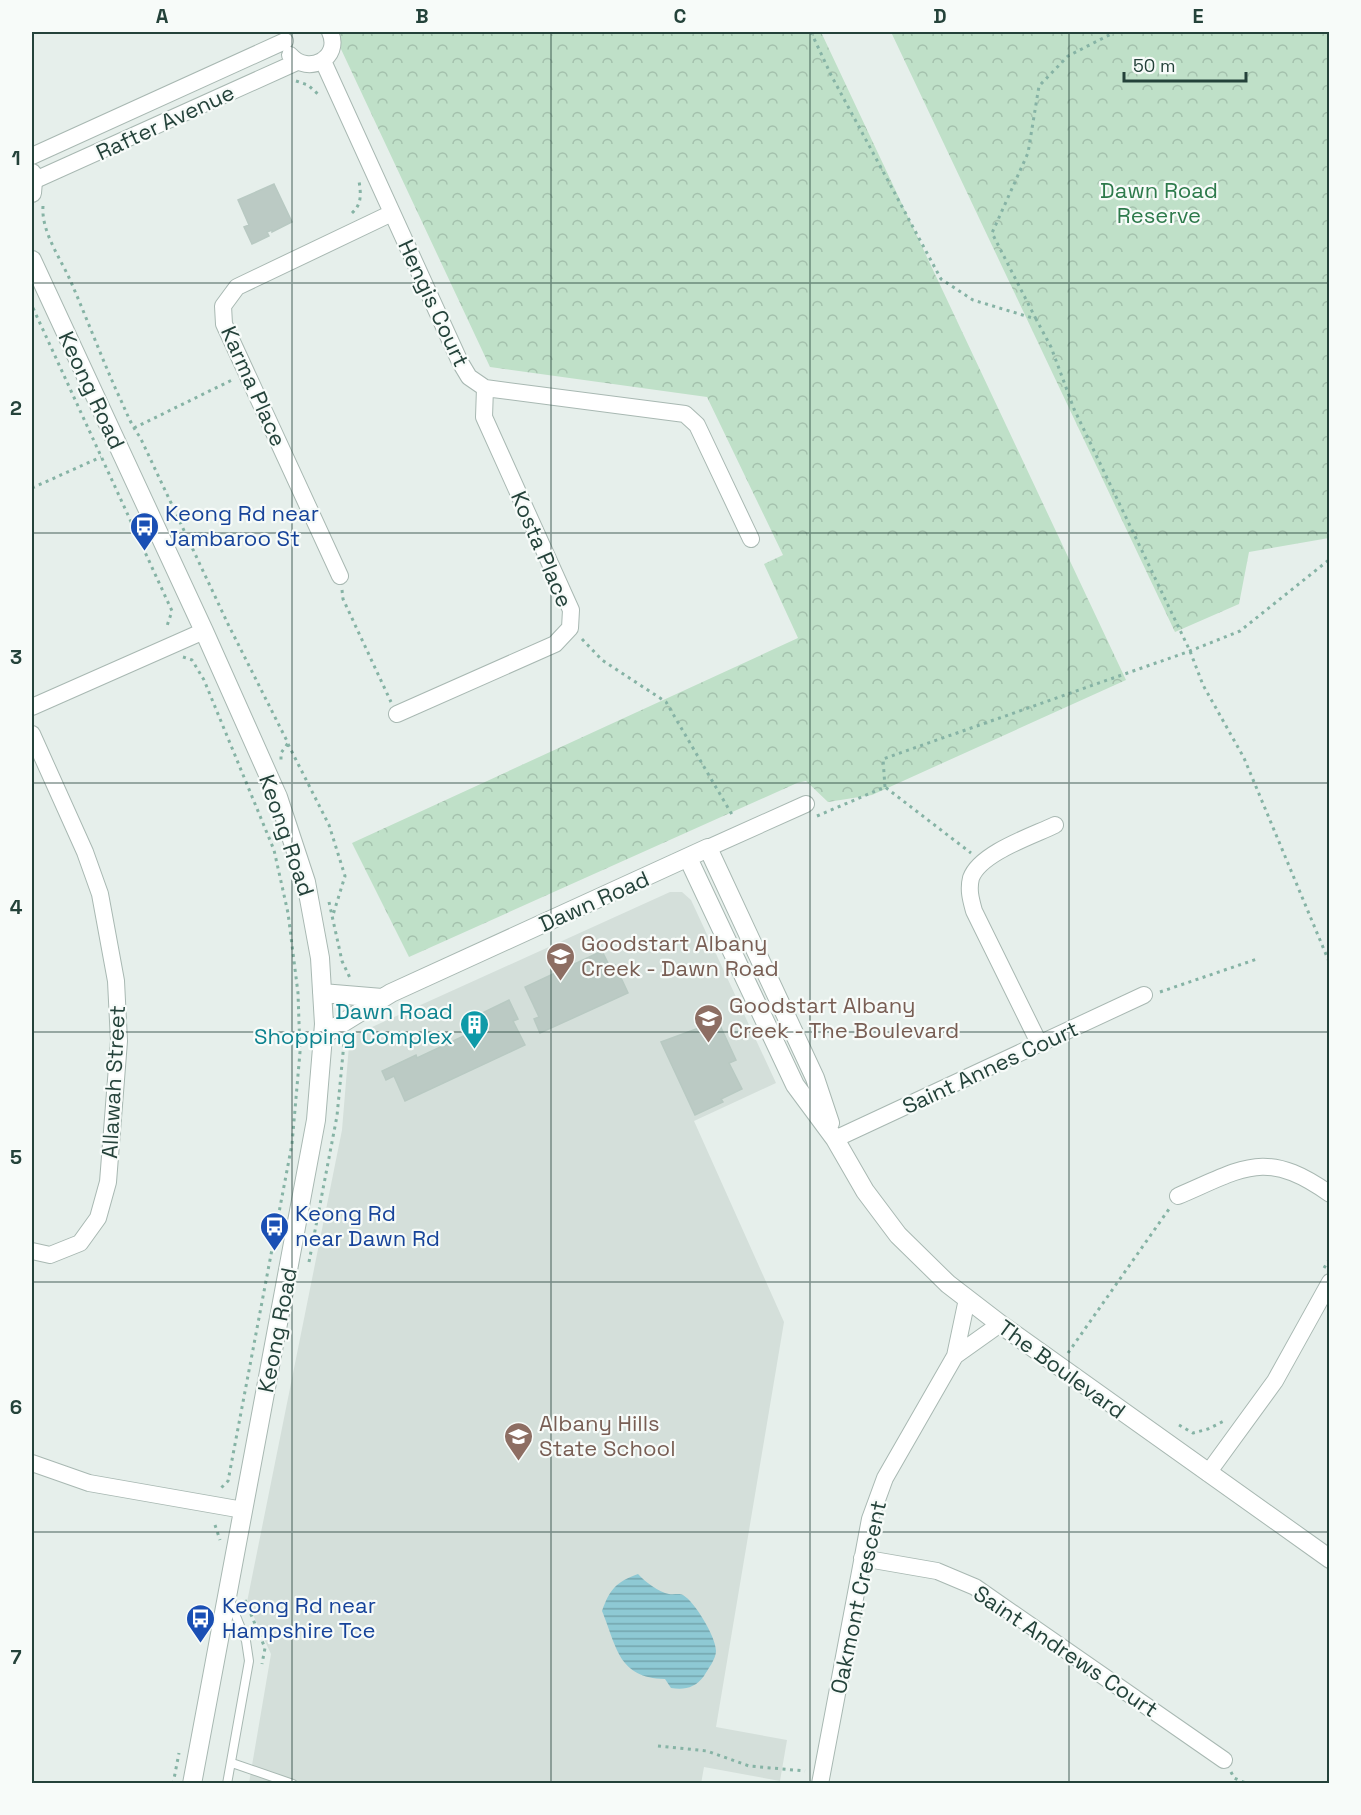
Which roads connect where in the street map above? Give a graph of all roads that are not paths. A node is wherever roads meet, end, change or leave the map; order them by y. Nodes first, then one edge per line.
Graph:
1 (330, 32) edge
2 (287, 36) edge
3 (323, 61) junction
4 (297, 62) junction
5 (32, 156) edge
6 (35, 186) edge
7 (392, 213) junction
8 (32, 260) edge
9 (485, 388) junction
10 (751, 539) dead end
11 (340, 576) road end
12 (204, 631) junction
13 (32, 707) edge
14 (397, 714) road end
15 (32, 734) edge
16 (809, 811) road end
17 (1055, 825) dead end
18 (708, 849) junction
19 (688, 858) junction
20 (322, 993) junction
21 (1144, 995) road end
22 (382, 998) junction
23 (323, 1035) junction
24 (1039, 1044) junction
25 (835, 1138) junction
26 (1329, 1194) edge
27 (1178, 1196) road end
28 (32, 1251) edge
29 (1327, 1275) edge
30 (967, 1299) junction
31 (1000, 1324) junction
32 (955, 1356) junction
33 (32, 1463) edge
34 (1208, 1473) junction
35 (243, 1510) junction
36 (862, 1558) junction
37 (1329, 1559) edge
38 (234, 1594) junction
39 (1224, 1760) dead end
40 (232, 1763) junction
41 (192, 1784) edge
42 (227, 1784) edge
43 (293, 1784) edge
44 (820, 1784) edge

1 - 3 street
2 - 4 street, Rafter Avenue
2 - 5 street, Rafter Avenue
3 - 4 street, Rafter Avenue
3 - 7 street, Hengis Court
4 - 6 street, Rafter Avenue
7 - 9 street, Hengis Court
7 - 11 street, Karma Place
8 - 12 street, Keong Road
9 - 10 street, Hengis Court
9 - 14 street, Kosta Place
12 - 13 street
12 - 20 street, Keong Road
15 - 28 street, Allawah Street
16 - 18 street, Dawn Road
17 - 24 street
18 - 19 street, Dawn Road
18 - 25 street, The Boulevard
19 - 22 street, Dawn Road
19 - 25 street, The Boulevard
20 - 22 street, Dawn Road
20 - 23 street, Keong Road
21 - 24 street, Saint Annes Court
22 - 23 street, Dawn Road
23 - 35 street, Keong Road
24 - 25 street, Saint Annes Court
25 - 30 street, The Boulevard
26 - 27 street
29 - 34 street
30 - 31 street, The Boulevard
30 - 32 street, Oakmont Crescent
31 - 32 street, Oakmont Crescent
31 - 34 street, The Boulevard
32 - 36 street, Oakmont Crescent
33 - 35 street
34 - 37 street, The Boulevard
35 - 38 street, Keong Road
36 - 39 street, Saint Andrews Court
36 - 44 street, Oakmont Crescent
38 - 40 lane
38 - 41 street, Keong Road
40 - 42 lane
40 - 43 lane

